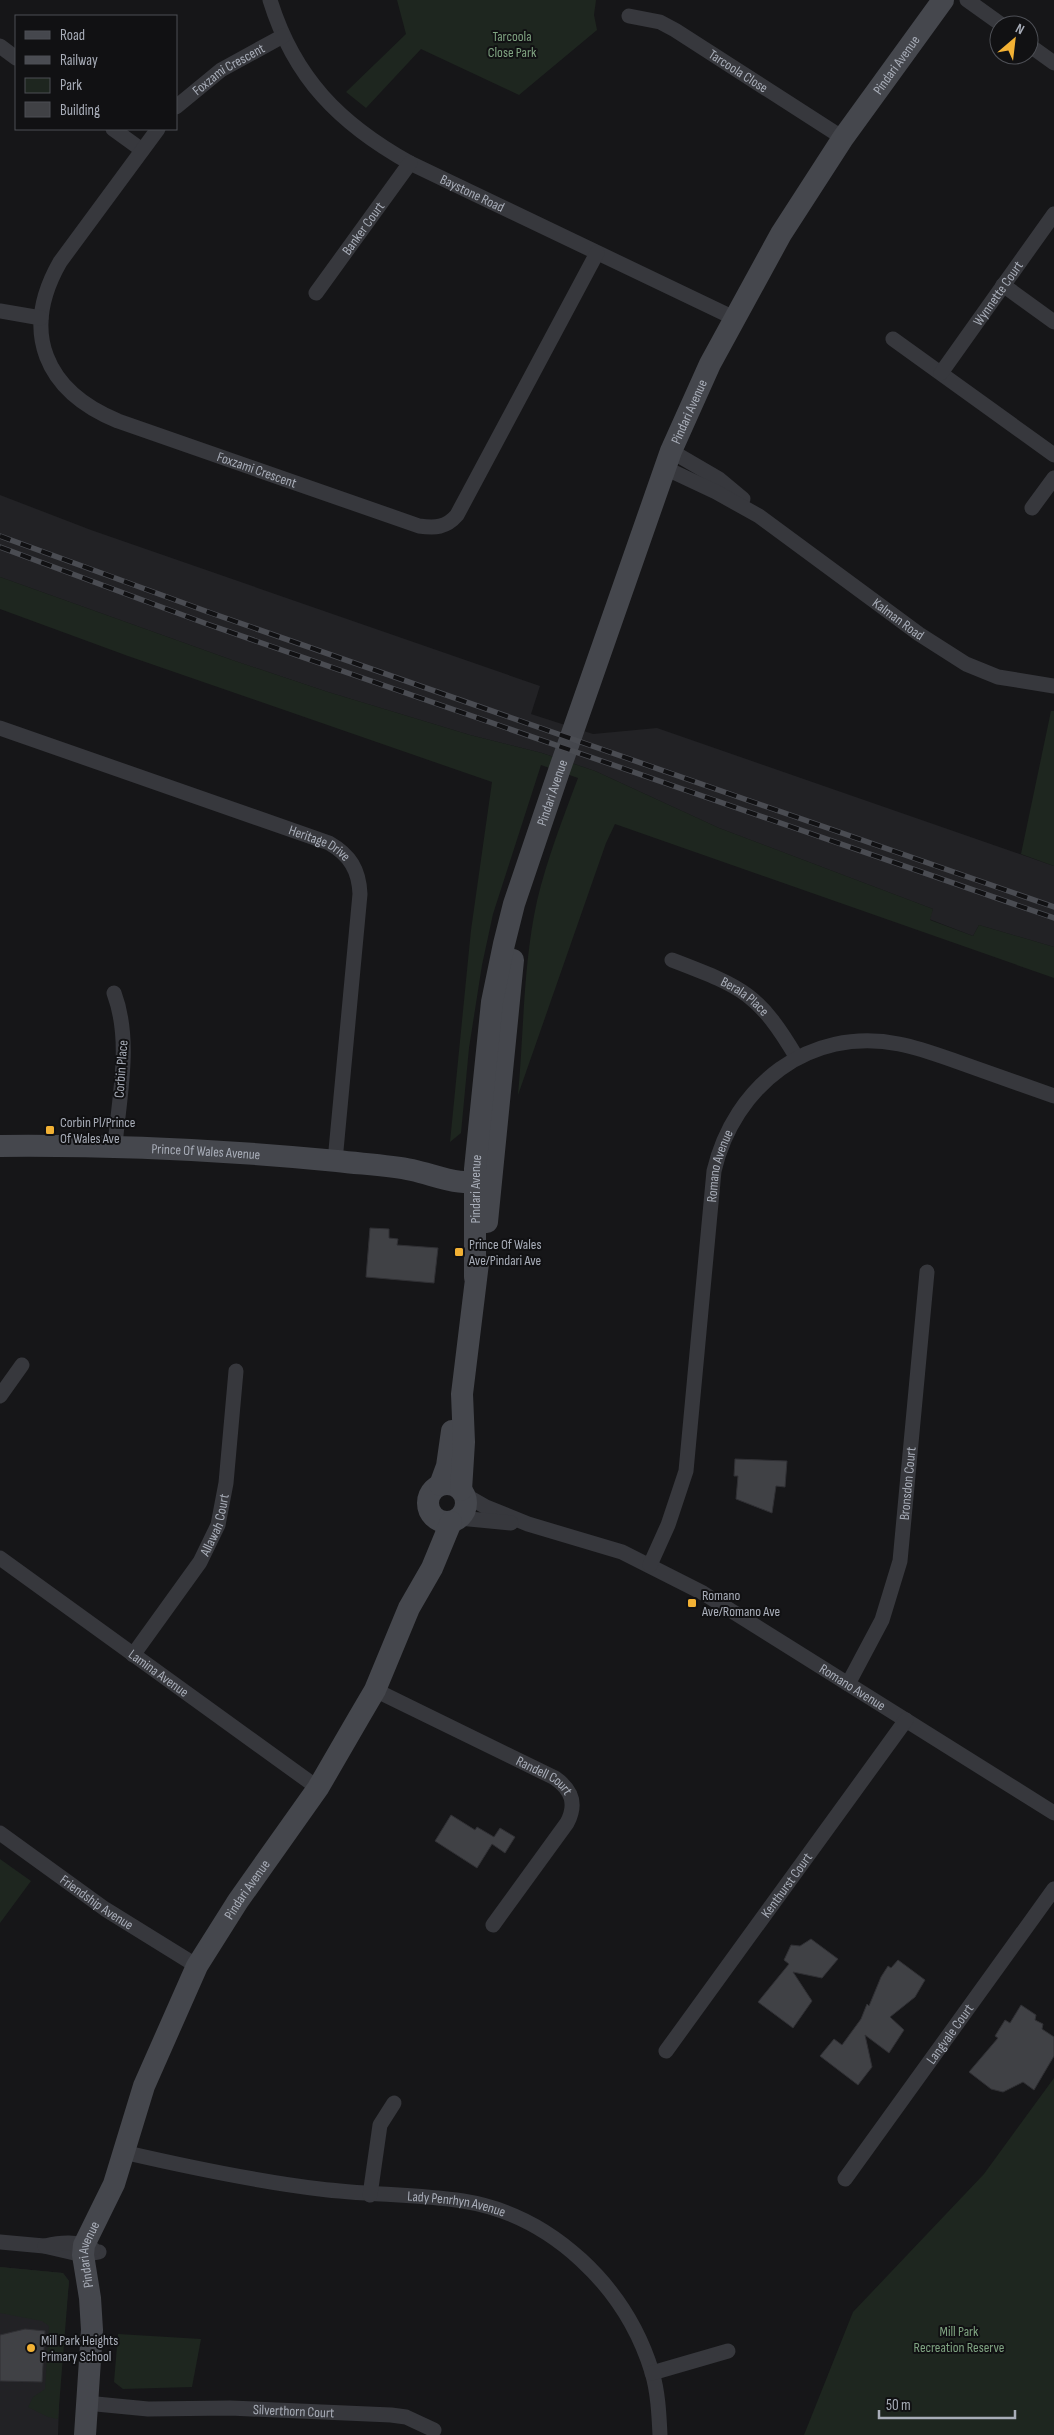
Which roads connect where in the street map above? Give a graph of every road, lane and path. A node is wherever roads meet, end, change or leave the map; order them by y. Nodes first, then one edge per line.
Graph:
1 (270, 0) edge
2 (943, 0) edge
3 (967, 0) edge
4 (629, 16) dead end
5 (989, 16) edge
6 (284, 36) junction
7 (0, 46) edge
8 (1039, 52) edge
9 (15, 57) edge
10 (1054, 63) edge
11 (178, 105) edge
12 (114, 130) edge
13 (157, 130) edge
14 (843, 138) junction
15 (142, 150) junction
16 (410, 163) junction
17 (1054, 214) edge
18 (597, 253) junction
19 (1003, 285) junction
20 (316, 293) dead end
21 (0, 311) edge
22 (41, 318) junction
23 (734, 318) junction
24 (1054, 322) edge
25 (892, 339) dead end
26 (941, 373) junction
27 (1054, 455) edge
28 (668, 460) junction
29 (1054, 478) edge
30 (1032, 508) dead end
31 (1054, 686) edge
32 (0, 728) edge
33 (672, 960) dead end
34 (114, 993) dead end
35 (797, 1058) junction
36 (1054, 1096) edge
37 (0, 1146) edge
38 (115, 1146) junction
39 (335, 1161) junction
40 (481, 1177) junction
41 (927, 1272) dead end
42 (22, 1365) dead end
43 (236, 1371) dead end
44 (0, 1396) edge
45 (455, 1490) junction
46 (447, 1518) junction
47 (528, 1524) junction
48 (0, 1558) edge
49 (650, 1565) junction
50 (133, 1655) junction
51 (848, 1684) junction
52 (375, 1690) junction
53 (906, 1720) junction
54 (318, 1788) junction
55 (1054, 1813) edge
56 (0, 1832) edge
57 (1054, 1889) edge
58 (493, 1925) dead end
59 (197, 1966) junction
60 (666, 2051) dead end
61 (394, 2102) dead end
62 (123, 2152) junction
63 (845, 2179) dead end
64 (370, 2195) junction
65 (0, 2242) edge
66 (89, 2251) junction
67 (728, 2351) dead end
68 (652, 2373) junction
69 (85, 2417) edge
70 (434, 2430) dead end
71 (660, 2435) edge

1 - 6 street, Baystone Road
2 - 14 street, Pindari Avenue
3 - 5 street
4 - 14 street, Tarcoola Close
6 - 11 street, Foxzami Crescent
6 - 16 street, Baystone Road
7 - 9 street
8 - 10 street
12 - 15 street
13 - 15 street, Foxzami Crescent
14 - 23 street, Pindari Avenue
15 - 22 street, Foxzami Crescent
16 - 18 street, Baystone Road
16 - 20 street, Banker Court
17 - 19 street, Wynnette Court
18 - 22 street, Foxzami Crescent
18 - 23 street, Baystone Road
19 - 24 street
19 - 26 street, Wynnette Court
21 - 22 street
23 - 28 street, Pindari Avenue
25 - 26 street
26 - 27 street
28 - 31 street, Kalman Road
28 - 40 street, Pindari Avenue
29 - 30 street
32 - 39 street, Heritage Drive
33 - 35 street, Berala Place
34 - 38 street, Corbin Place
35 - 36 street, Romano Avenue
35 - 49 street, Romano Avenue
37 - 38 street, Prince Of Wales Avenue
38 - 39 street, Prince Of Wales Avenue
39 - 40 street, Prince Of Wales Avenue
40 - 45 street, Pindari Avenue
41 - 51 street, Bronsdon Court
42 - 44 street
43 - 50 street, Allawah Court
45 - 46 street, Pindari Avenue
45 - 46 street
45 - 47 street, Romano Avenue
46 - 47 street, Romano Avenue
46 - 52 street, Pindari Avenue
47 - 49 street, Romano Avenue
48 - 50 street, Lamina Avenue
49 - 51 street, Romano Avenue
50 - 54 street, Lamina Avenue
51 - 53 street, Romano Avenue
52 - 54 street, Pindari Avenue
52 - 58 street, Randell Court
53 - 55 street, Romano Avenue
53 - 60 street, Kenthurst Court
54 - 59 street, Pindari Avenue
56 - 59 street, Friendship Avenue
57 - 63 street, Langvale Court
59 - 62 street, Pindari Avenue
61 - 64 street
62 - 64 street, Lady Penrhyn Avenue
62 - 66 street, Pindari Avenue
64 - 68 street, Lady Penrhyn Avenue
65 - 66 street
66 - 69 street, Pindari Avenue
67 - 68 street
68 - 71 street, Lady Penrhyn Avenue
69 - 70 street, Silverthorn Court

